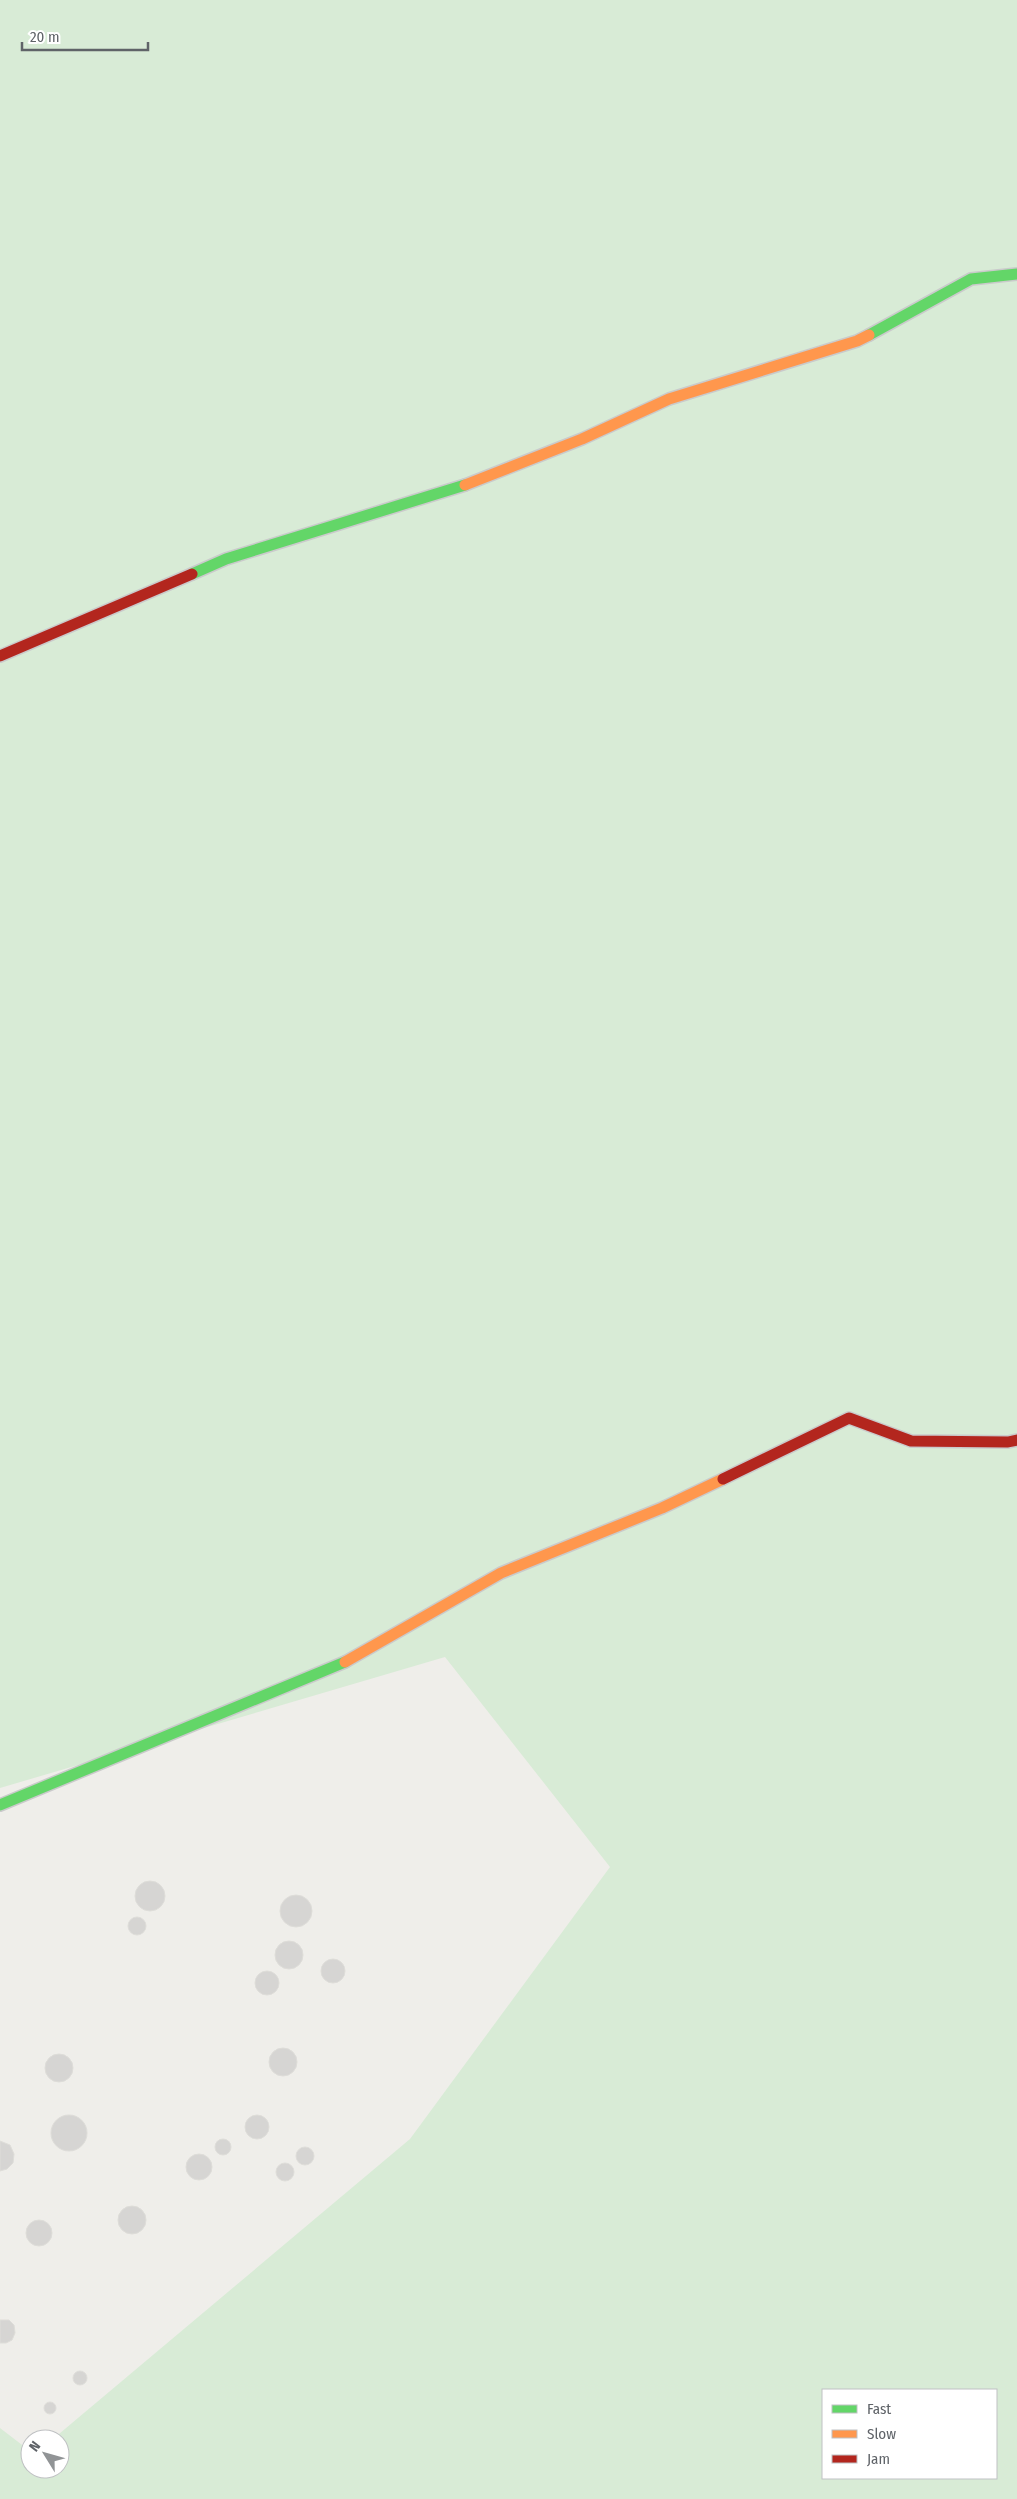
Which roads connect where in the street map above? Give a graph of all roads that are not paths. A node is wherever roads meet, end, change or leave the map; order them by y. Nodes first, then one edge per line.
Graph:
1 (1017, 274) edge
2 (0, 656) edge
3 (1017, 1440) edge
4 (0, 1805) edge

1 - 2 street
3 - 4 street

